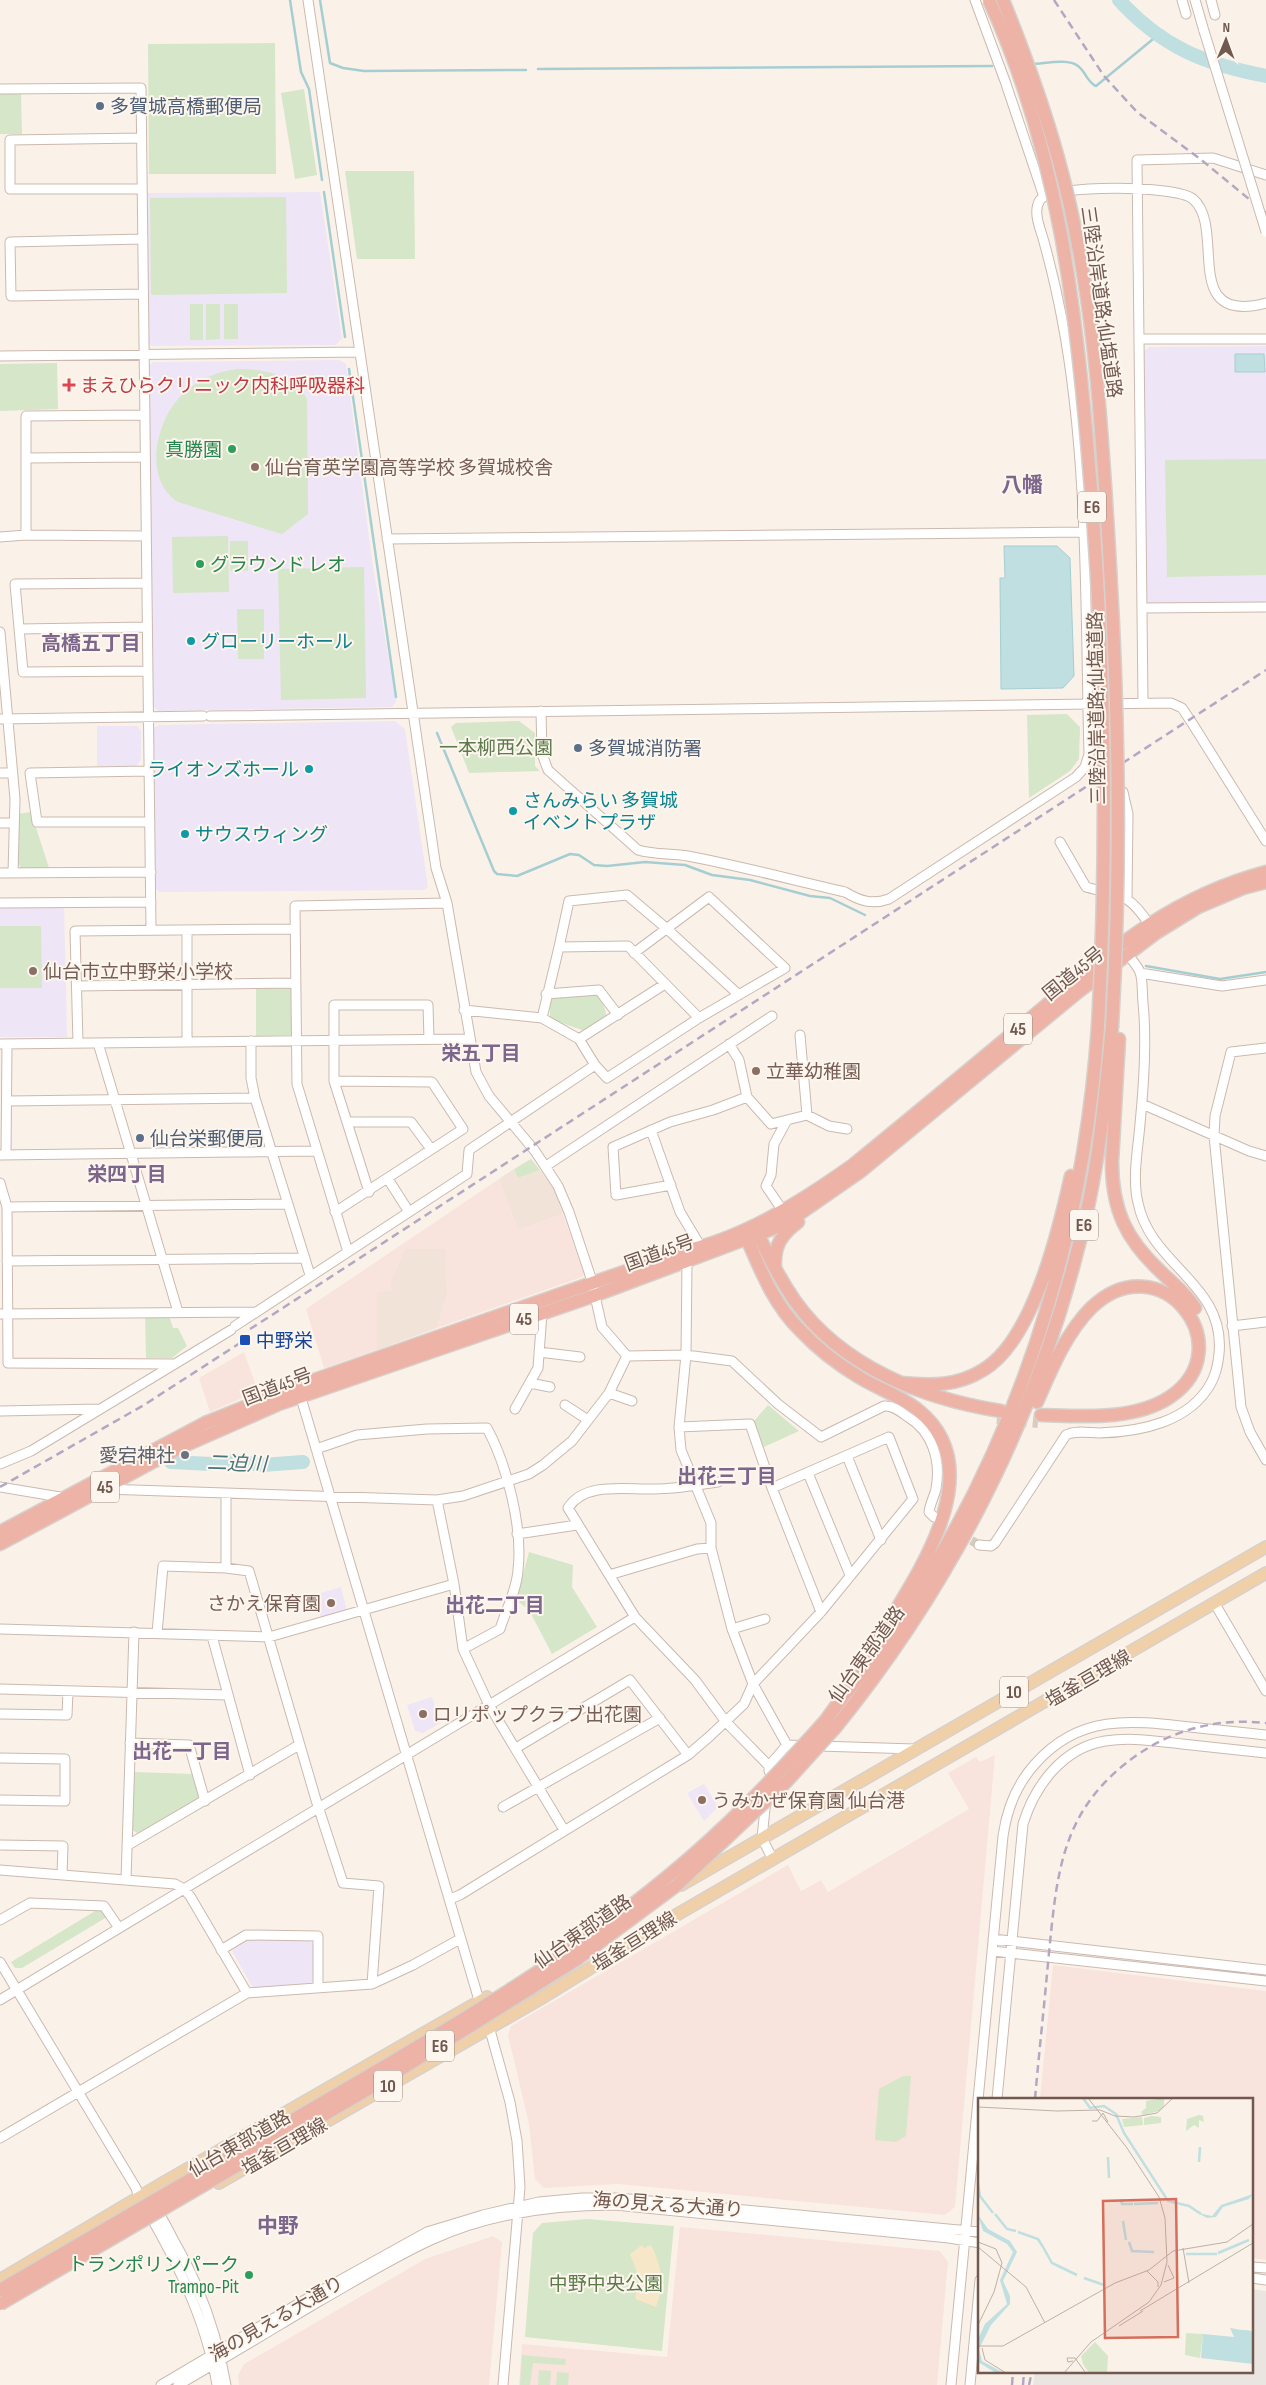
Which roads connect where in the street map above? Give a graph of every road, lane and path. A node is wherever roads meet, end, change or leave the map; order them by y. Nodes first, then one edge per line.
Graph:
1 (308, 0) edge
2 (975, 0) edge
3 (989, 0) edge
4 (1003, 0) edge
5 (1182, 0) edge
6 (1195, 0) edge
7 (1211, 0) edge
8 (1186, 14) dead end
9 (1215, 15) dead end
10 (0, 89) edge
11 (141, 138) junction
12 (1266, 175) edge
13 (142, 189) junction
14 (1138, 190) junction
15 (1044, 197) junction
16 (1266, 232) edge
17 (143, 240) junction
18 (143, 294) junction
19 (1266, 304) edge
20 (1266, 338) edge
21 (1140, 339) junction
22 (359, 352) junction
23 (143, 354) junction
24 (0, 356) edge
25 (144, 415) junction
26 (145, 457) junction
27 (26, 458) junction
28 (1082, 532) junction
29 (26, 535) junction
30 (146, 536) junction
31 (0, 537) edge
32 (387, 539) junction
33 (147, 583) junction
34 (1266, 607) edge
35 (1142, 608) junction
36 (147, 627) junction
37 (19, 629) junction
38 (0, 632) edge
39 (147, 671) junction
40 (2, 673) edge
41 (1143, 702) junction
42 (1088, 703) junction
43 (541, 711) junction
44 (412, 714) junction
45 (148, 718) junction
46 (4, 719) edge
47 (149, 771) junction
48 (0, 773) edge
49 (12, 773) junction
50 (1123, 792) dead end
51 (150, 822) junction
52 (0, 823) edge
53 (14, 823) junction
54 (1266, 841) edge
55 (1060, 842) dead end
56 (14, 872) junction
57 (151, 872) junction
58 (1266, 872) edge
59 (0, 873) edge
60 (1266, 882) edge
61 (1127, 899) junction
62 (151, 902) junction
63 (0, 903) edge
64 (447, 903) junction
65 (1149, 924) junction
66 (666, 928) junction
67 (294, 929) junction
68 (151, 930) junction
69 (187, 930) junction
70 (559, 948) junction
71 (1124, 949) junction
72 (634, 953) junction
73 (1140, 973) junction
74 (1266, 980) edge
75 (296, 983) junction
76 (187, 984) junction
77 (665, 984) junction
78 (77, 986) junction
79 (546, 994) junction
80 (739, 995) junction
81 (464, 1010) junction
82 (618, 1015) junction
83 (772, 1016) dead end
84 (542, 1018) junction
85 (699, 1018) junction
86 (1115, 1027) junction
87 (1098, 1029) junction
88 (800, 1035) dead end
89 (429, 1039) junction
90 (469, 1039) junction
91 (579, 1039) junction
92 (334, 1040) junction
93 (297, 1041) junction
94 (188, 1042) junction
95 (251, 1042) junction
96 (78, 1043) junction
97 (98, 1043) junction
98 (4, 1044) edge
99 (729, 1044) junction
100 (1266, 1048) edge
101 (595, 1065) junction
102 (334, 1081) junction
103 (747, 1097) junction
104 (255, 1098) junction
105 (115, 1100) junction
106 (7, 1101) junction
107 (1142, 1104) junction
108 (808, 1115) junction
109 (787, 1120) junction
110 (347, 1122) junction
111 (512, 1123) junction
112 (847, 1129) dead end
113 (651, 1130) junction
114 (1214, 1136) junction
115 (430, 1149) junction
116 (271, 1151) junction
117 (317, 1151) junction
118 (130, 1154) junction
119 (3, 1155) edge
120 (1266, 1156) edge
121 (546, 1166) junction
122 (388, 1179) junction
123 (0, 1183) edge
124 (672, 1184) junction
125 (369, 1192) junction
126 (825, 1197) junction
127 (288, 1204) junction
128 (146, 1205) junction
129 (7, 1207) junction
130 (783, 1211) junction
131 (335, 1212) junction
132 (409, 1212) junction
133 (751, 1233) junction
134 (701, 1247) junction
135 (348, 1252) junction
136 (304, 1258) junction
137 (162, 1259) junction
138 (7, 1260) junction
139 (687, 1262) junction
140 (775, 1269) junction
141 (310, 1276) junction
142 (594, 1289) junction
143 (178, 1312) junction
144 (255, 1312) junction
145 (4, 1314) edge
146 (542, 1314) junction
147 (1266, 1322) edge
148 (1232, 1326) junction
149 (539, 1352) junction
150 (686, 1355) junction
151 (627, 1356) junction
152 (580, 1357) dead end
153 (174, 1364) junction
154 (530, 1383) junction
155 (902, 1383) junction
156 (550, 1386) dead end
157 (884, 1390) junction
158 (299, 1391) junction
159 (609, 1393) junction
160 (632, 1401) dead end
161 (565, 1405) dead end
162 (101, 1410) junction
163 (515, 1410) dead end
164 (0, 1411) edge
165 (1002, 1415) junction
166 (588, 1420) junction
167 (679, 1427) junction
168 (316, 1449) junction
169 (847, 1456) junction
170 (1266, 1460) edge
171 (0, 1464) edge
172 (808, 1473) junction
173 (508, 1480) junction
174 (718, 1482) dead end
175 (694, 1485) junction
176 (0, 1487) edge
177 (772, 1488) junction
178 (100, 1489) junction
179 (81, 1494) junction
180 (226, 1494) junction
181 (63, 1497) junction
182 (330, 1498) junction
183 (437, 1500) junction
184 (934, 1517) dead end
185 (974, 1522) junction
186 (577, 1525) junction
187 (0, 1532) edge
188 (517, 1534) junction
189 (881, 1540) junction
190 (0, 1544) edge
191 (979, 1545) dead end
192 (1266, 1547) edge
193 (711, 1548) junction
194 (226, 1568) junction
195 (1266, 1574) edge
196 (610, 1575) junction
197 (850, 1575) junction
198 (454, 1584) junction
199 (1215, 1604) junction
200 (364, 1610) junction
201 (821, 1612) junction
202 (634, 1617) junction
203 (765, 1619) dead end
204 (0, 1629) edge
205 (732, 1629) junction
206 (134, 1632) junction
207 (157, 1633) junction
208 (212, 1636) junction
209 (270, 1637) junction
210 (463, 1649) junction
211 (753, 1684) junction
212 (0, 1689) edge
213 (68, 1691) junction
214 (1266, 1691) edge
215 (132, 1693) junction
216 (228, 1695) junction
217 (489, 1705) junction
218 (0, 1714) edge
219 (660, 1718) junction
220 (726, 1722) junction
221 (830, 1722) junction
222 (1266, 1735) edge
223 (130, 1743) junction
224 (299, 1745) junction
225 (787, 1745) junction
226 (516, 1748) junction
227 (914, 1749) junction
228 (1266, 1753) edge
229 (407, 1755) junction
230 (688, 1755) junction
231 (0, 1758) edge
232 (769, 1766) junction
233 (250, 1774) junction
234 (538, 1787) junction
235 (0, 1800) edge
236 (205, 1801) junction
237 (503, 1807) dead end
238 (319, 1809) junction
239 (564, 1830) junction
240 (762, 1838) junction
241 (0, 1845) edge
242 (128, 1845) junction
243 (773, 1860) junction
244 (0, 1870) edge
245 (62, 1875) junction
246 (126, 1880) junction
247 (184, 1889) junction
248 (450, 1899) junction
249 (0, 1920) edge
250 (119, 1928) junction
251 (460, 1939) junction
252 (993, 1939) junction
253 (1010, 1940) junction
254 (221, 1950) junction
255 (992, 1950) junction
256 (1010, 1952) junction
257 (0, 1962) edge
258 (1266, 1970) edge
259 (1266, 1981) edge
260 (372, 1984) junction
261 (318, 1988) junction
262 (16, 1990) junction
263 (247, 1993) junction
264 (0, 2000) edge
265 (479, 2002) junction
266 (489, 2027) junction
267 (78, 2091) junction
268 (978, 2098) edge
269 (978, 2098) edge
270 (996, 2098) edge
271 (0, 2138) edge
272 (140, 2193) junction
273 (520, 2210) junction
274 (157, 2219) junction
275 (978, 2233) edge
276 (965, 2236) junction
277 (978, 2242) edge
278 (0, 2280) edge
279 (0, 2290) edge
280 (978, 2301) edge
281 (0, 2305) edge
282 (220, 2354) junction
283 (212, 2360) junction
284 (161, 2385) edge
285 (178, 2385) edge
286 (217, 2385) edge
287 (226, 2385) edge
288 (503, 2385) edge
289 (952, 2385) edge
290 (970, 2385) edge

1 - 22 street
2 - 15 street
3 - 87 highway, 三陸沿岸道路;仙塩道路 / E6, bridge
4 - 86 highway, 三陸沿岸道路;仙塩道路 / E6, bridge
5 - 8 street
6 - 16 street, bridge
7 - 9 street
10 - 11 street
11 - 13 street
11 - 13 street
12 - 14 street
13 - 17 street
14 - 15 street
14 - 19 street
14 - 21 street
15 - 28 street
17 - 18 street
17 - 18 street
18 - 23 street
20 - 21 street
21 - 35 street
22 - 23 street
22 - 32 street
23 - 24 street
23 - 25 street
25 - 26 street
25 - 27 street
26 - 27 street
26 - 30 street
27 - 29 street
28 - 32 street
28 - 42 street
29 - 30 street
29 - 31 street
30 - 33 street
32 - 44 street
33 - 36 street
33 - 37 street
34 - 35 street
35 - 41 street
36 - 37 street
36 - 39 street
37 - 39 street
38 - 40 street
39 - 45 street
40 - 46 street
41 - 42 street
41 - 54 street
42 - 43 street
42 - 43 street
43 - 44 street
44 - 45 street
44 - 64 street
45 - 46 street
45 - 47 street
46 - 49 street
47 - 51 street
47 - 51 street
48 - 49 street
49 - 53 street
50 - 61 street
51 - 57 street
52 - 53 street
53 - 56 street
55 - 61 street
56 - 57 street
56 - 59 street
57 - 62 street
58 - 65 highway, 国道45号 / 45
60 - 71 highway, 国道45号 / 45
61 - 65 street
62 - 63 street
62 - 68 street
64 - 67 street
64 - 81 street
65 - 71 highway, 国道45号 / 45
66 - 70 street
66 - 72 street
66 - 80 street
66 - 80 street
67 - 69 street
67 - 75 street
68 - 69 street
68 - 78 street
69 - 76 street
70 - 72 street
70 - 79 street
71 - 73 street
71 - 126 highway, 国道45号 / 45
71 - 130 highway, 国道45号 / 45
72 - 77 street
73 - 74 street
73 - 107 street
75 - 76 street
75 - 93 street
76 - 78 street
76 - 94 street
77 - 82 street
77 - 85 street
78 - 96 street
79 - 82 street
79 - 84 street
80 - 85 street
81 - 84 street
81 - 90 street
82 - 91 street
83 - 99 street
84 - 91 street
85 - 101 street
86 - 185 highway, 仙台東部道路 / E6
86 - 185 highway
87 - 155 highway
87 - 165 highway, 三陸沿岸道路;仙塩道路 / E6
88 - 108 street
89 - 90 street
89 - 92 street
89 - 92 street
90 - 111 street
91 - 101 street
92 - 93 street
92 - 102 street
93 - 95 street
93 - 117 street
94 - 95 street
94 - 97 street
95 - 104 street
96 - 97 street
96 - 98 street
97 - 105 street
98 - 106 street
99 - 103 street
99 - 121 street
100 - 114 street
101 - 111 street
102 - 110 street
102 - 115 street
103 - 109 street
103 - 113 street
104 - 105 street
104 - 116 street
105 - 106 street
105 - 118 street
106 - 119 street
107 - 114 street
107 - 191 street
108 - 109 street
108 - 112 street
109 - 130 street
110 - 115 street
110 - 125 street
111 - 121 street
111 - 132 street
113 - 124 street
113 - 124 street
114 - 120 street
114 - 148 street
115 - 122 street
116 - 117 street
116 - 118 street
116 - 127 street
117 - 131 street
118 - 119 street
118 - 128 street
121 - 142 street
122 - 125 street
122 - 132 street
123 - 129 street
124 - 134 street
125 - 131 street
126 - 133 highway, 国道45号 / 45
126 - 140 highway
127 - 128 street
127 - 136 street
128 - 129 street
128 - 137 street
129 - 138 street
130 - 133 highway, 国道45号 / 45
131 - 135 street
132 - 135 street
133 - 134 highway, 国道45号 / 45
133 - 139 highway, 国道45号 / 45
133 - 140 highway
133 - 157 highway
134 - 142 highway, 国道45号 / 45
135 - 141 street
136 - 137 street
136 - 141 street
137 - 138 street
137 - 143 street
138 - 145 street
139 - 142 highway, 国道45号 / 45
139 - 150 street
140 - 155 highway
141 - 144 street
142 - 146 highway, 国道45号 / 45
142 - 151 street
142 - 158 highway, 国道45号 / 45
143 - 144 street
143 - 145 street
144 - 153 street
145 - 153 street
146 - 149 street
146 - 158 highway, 国道45号 / 45
147 - 148 street
148 - 170 street
149 - 152 street
149 - 154 street
150 - 151 street
150 - 167 street
150 - 184 street
151 - 159 street
153 - 162 street
154 - 156 street
154 - 163 street
155 - 165 highway
157 - 165 highway
157 - 221 highway
158 - 168 street
158 - 178 highway, 国道45号 / 45
158 - 179 highway, 国道45号 / 45
159 - 160 street
159 - 166 street
161 - 166 street
162 - 164 street
162 - 171 street
165 - 221 highway, 仙台東部道路 / E6
166 - 173 street
167 - 175 street
167 - 177 street
168 - 173 street
168 - 182 street
169 - 172 street
169 - 189 street
169 - 189 street
172 - 177 street
172 - 197 street
173 - 183 street
173 - 188 street
174 - 175 street
175 - 186 street
175 - 193 street
176 - 181 street
177 - 201 street
178 - 179 highway, 国道45号 / 45
178 - 180 street
179 - 181 highway, 国道45号 / 45
179 - 190 highway, 国道45号 / 45
180 - 182 street
180 - 194 street
181 - 187 highway, 国道45号 / 45
182 - 183 street
182 - 200 street
183 - 198 street
185 - 221 highway, 仙台東部道路 / E6
186 - 188 street
186 - 196 street
188 - 210 street
189 - 197 street
192 - 227 main road, 塩釜亘理線 / 10
193 - 196 street
193 - 205 street
194 - 207 street
194 - 209 street
195 - 199 main road, 塩釜亘理線 / 10
196 - 202 street
197 - 201 street
198 - 200 street
198 - 210 street
199 - 214 street
199 - 243 main road, 塩釜亘理線 / 10
200 - 209 street
200 - 229 street
201 - 211 street
202 - 217 street
202 - 220 street
203 - 205 street
204 - 206 street
205 - 211 street
206 - 207 street
206 - 215 street
207 - 208 street
208 - 209 street
208 - 216 street
209 - 224 street
210 - 217 street
211 - 220 street
211 - 225 street
212 - 213 street
213 - 215 street
213 - 218 street
215 - 216 street
215 - 223 street
216 - 233 street
217 - 226 street
217 - 229 street
219 - 226 street
219 - 230 street
219 - 234 street
220 - 230 street
220 - 232 street
221 - 279 highway, 仙台東部道路 / E6, bridge
221 - 281 highway, 仙台東部道路 / E6, bridge
222 - 252 street
223 - 236 street
223 - 242 street
224 - 233 street
224 - 238 street
225 - 227 street
225 - 232 street
226 - 234 street
227 - 240 main road, 塩釜亘理線 / 10
228 - 253 street
229 - 238 street
229 - 248 street
230 - 239 street
231 - 235 street
232 - 240 street
233 - 236 street
234 - 237 street
234 - 239 street
236 - 242 street
238 - 247 street
238 - 260 street
239 - 248 street
240 - 243 street
240 - 265 main road, 塩釜亘理線 / 10
241 - 245 street
242 - 246 street
243 - 266 main road, 塩釜亘理線 / 10
244 - 245 street
245 - 246 street
246 - 247 street
247 - 250 street
247 - 254 street
248 - 251 street
249 - 250 street
250 - 262 street
251 - 260 street
251 - 265 street
252 - 253 street
252 - 255 street
253 - 256 street
253 - 258 street
254 - 261 street
254 - 263 street
255 - 256 street
255 - 269 street
256 - 259 street
256 - 270 street
257 - 262 street
260 - 261 street
261 - 263 street
262 - 264 street
262 - 267 street
263 - 267 street
265 - 266 street
265 - 272 main road, 塩釜亘理線 / 10
266 - 273 street
266 - 274 main road, 塩釜亘理線 / 10
267 - 271 street
267 - 272 street
268 - 276 street
272 - 274 street
272 - 278 main road, 塩釜亘理線 / 10
273 - 276 street, 海の見える大通り
273 - 282 street, 海の見える大通り
273 - 288 street
274 - 281 main road, 塩釜亘理線 / 10
274 - 282 street
274 - 283 street
275 - 276 street, 海の見える大通り
276 - 277 street
276 - 289 street
280 - 290 street
282 - 283 street, 海の見える大通り
282 - 287 street
283 - 284 street, 海の見える大通り
283 - 285 street
283 - 286 street

